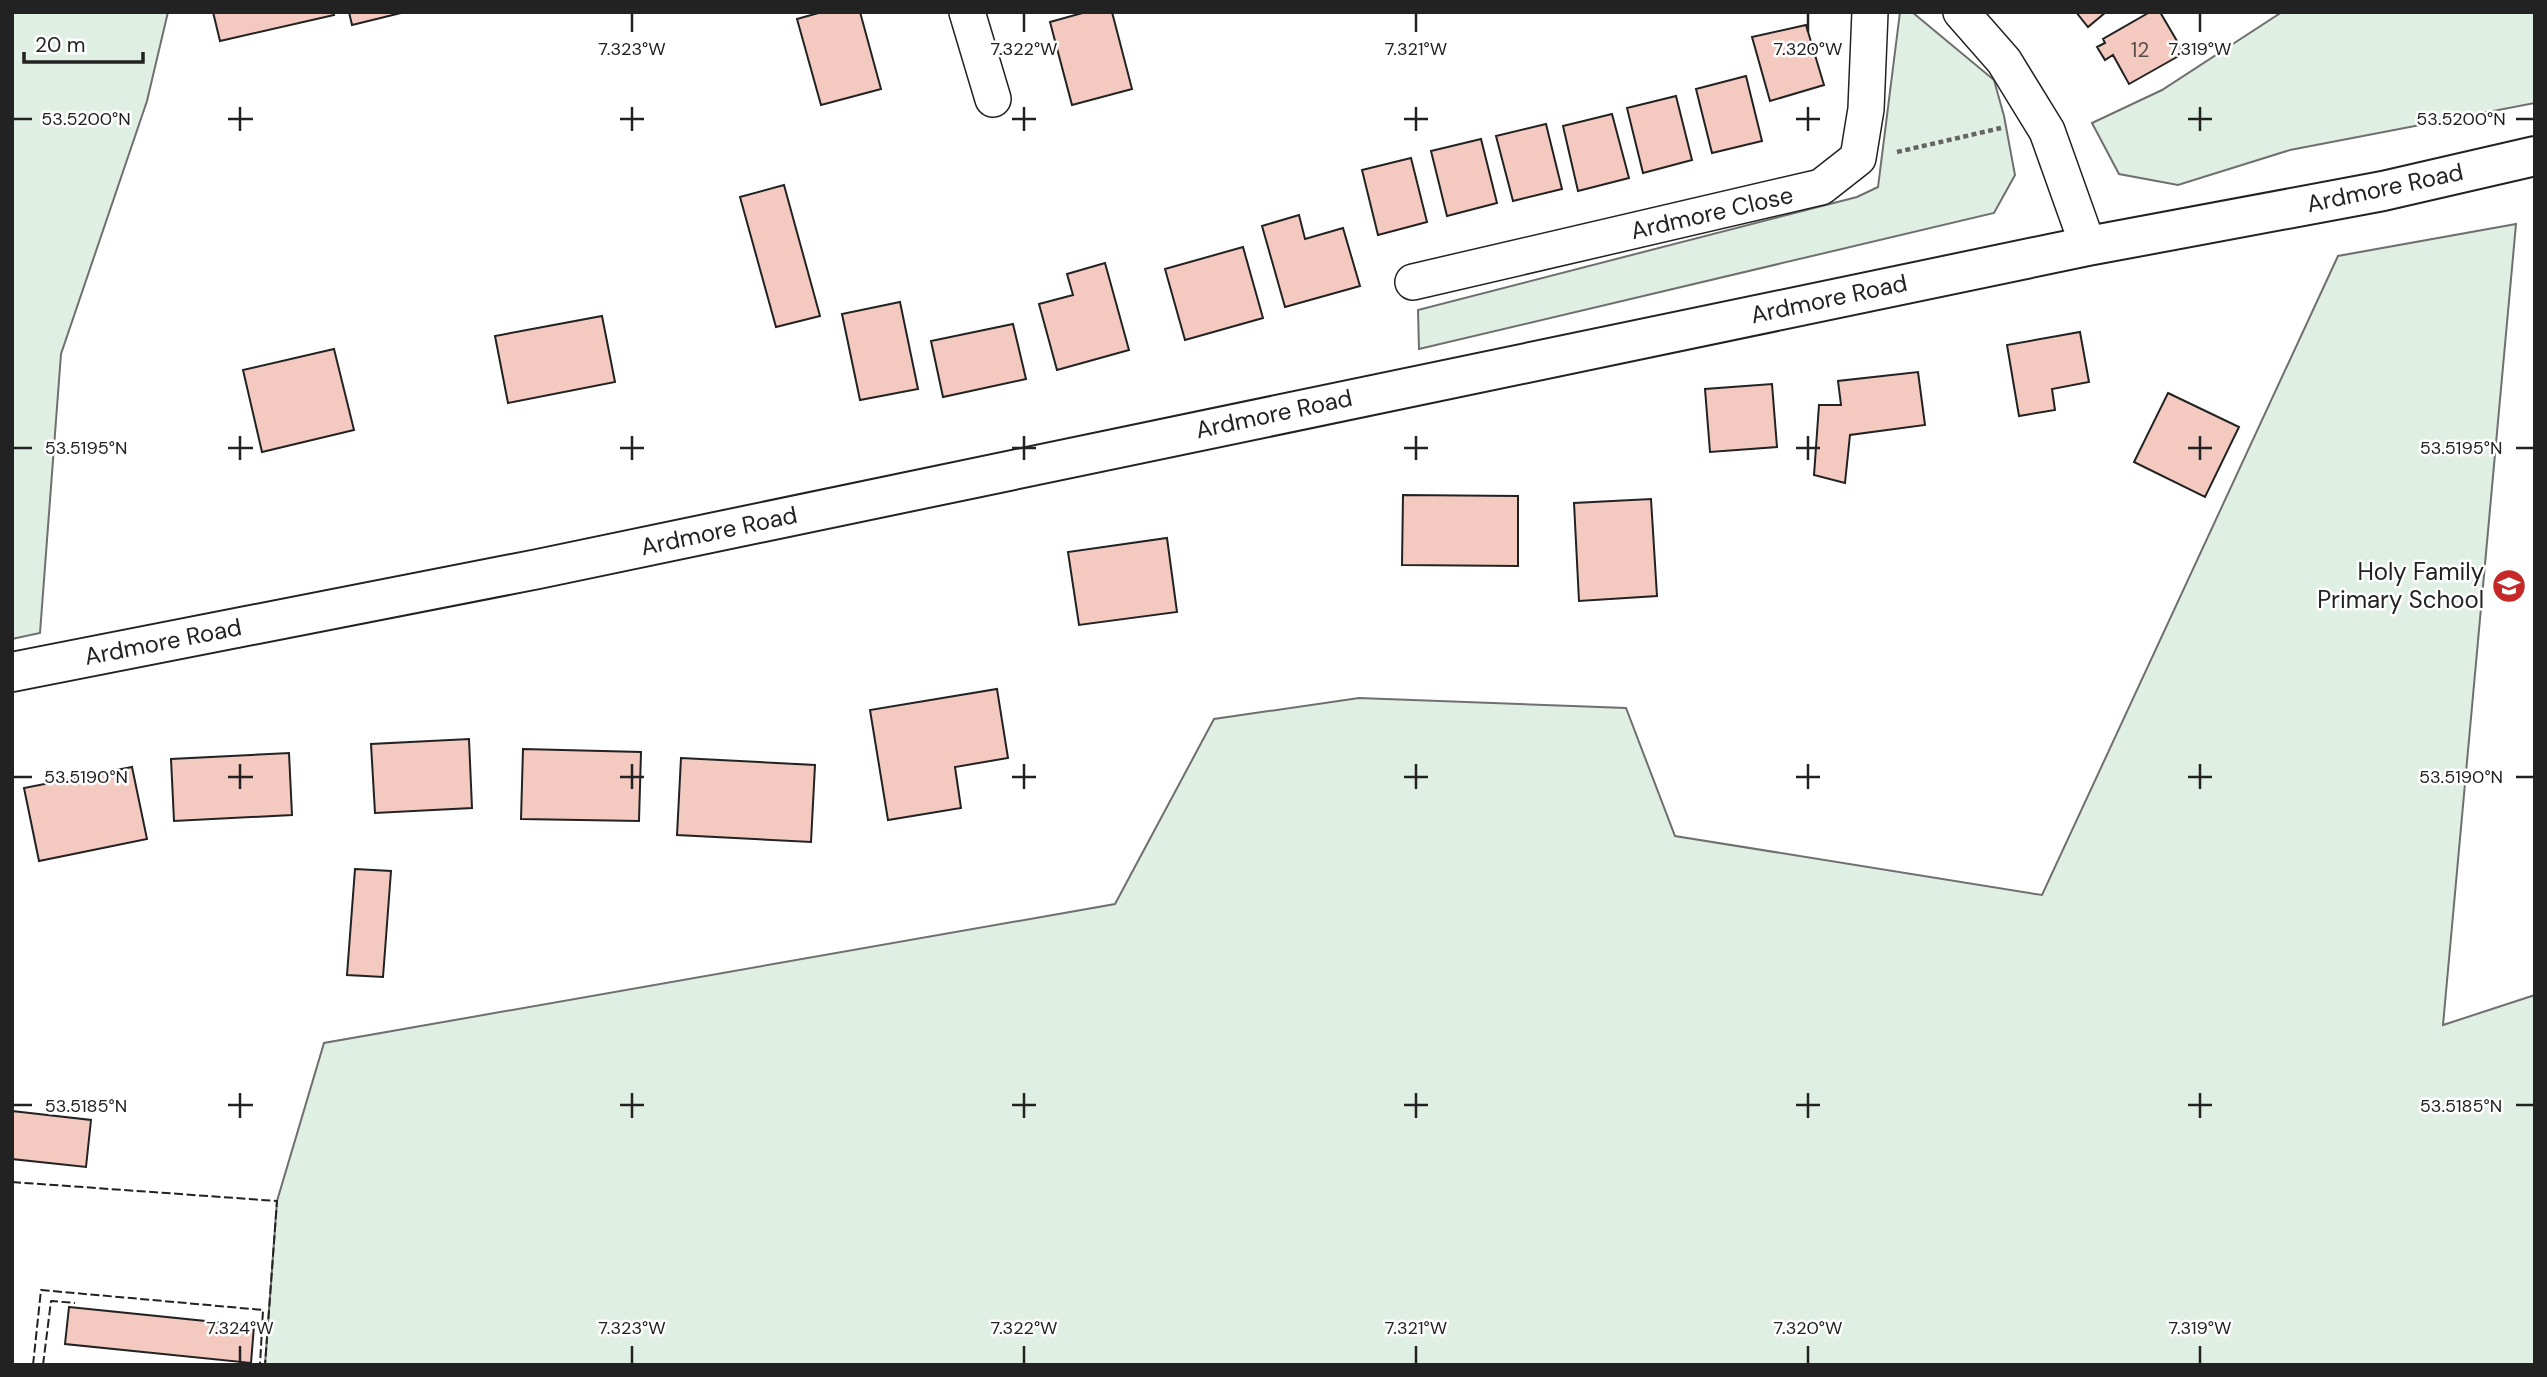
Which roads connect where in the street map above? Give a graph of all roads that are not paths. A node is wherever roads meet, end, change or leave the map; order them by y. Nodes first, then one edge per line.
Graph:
1 (967, 12) edge
2 (1870, 12) edge
3 (1961, 12) edge
4 (993, 99) dead end
5 (2535, 156) edge
6 (2088, 246) junction
7 (1413, 282) dead end
8 (12, 672) edge

1 - 4 street
2 - 7 street, Ardmore Close
3 - 6 street
5 - 6 street, Ardmore Road
6 - 8 street, Ardmore Road

